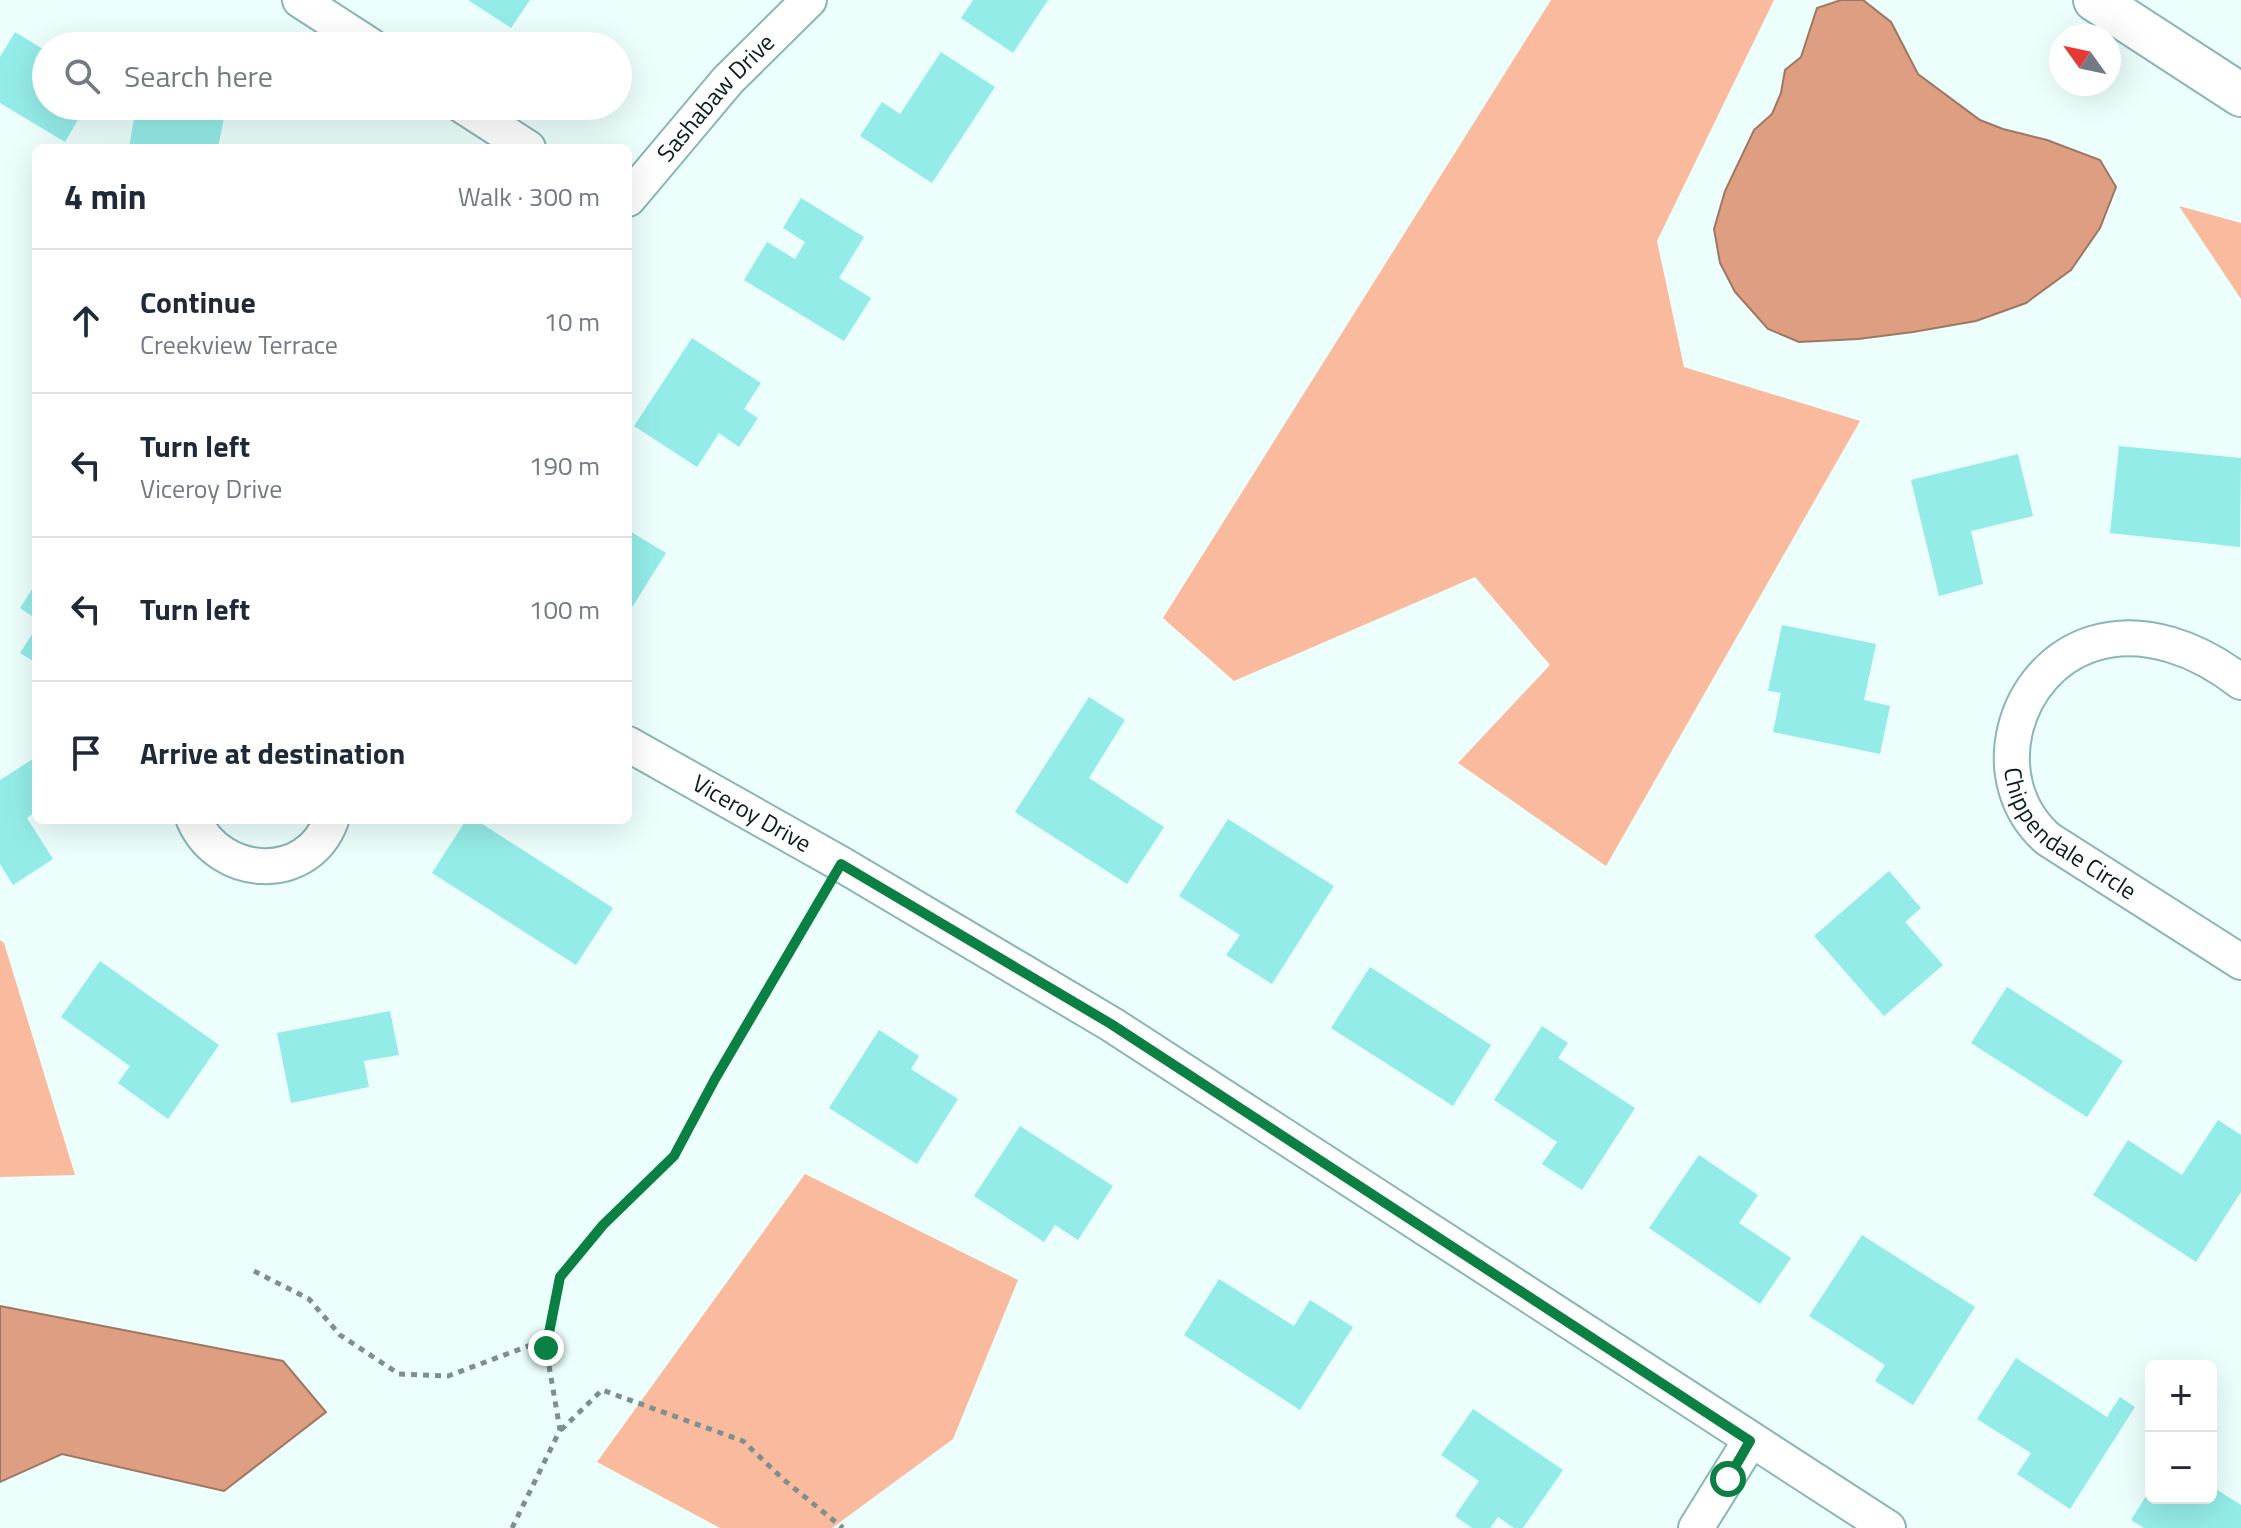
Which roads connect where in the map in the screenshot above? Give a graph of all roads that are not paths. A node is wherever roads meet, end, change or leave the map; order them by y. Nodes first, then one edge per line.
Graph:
1 (300, 0) edge
2 (809, 0) edge
3 (2095, 0) edge
4 (349, 32) edge
5 (2241, 95) edge
6 (485, 120) edge
7 (522, 144) edge
8 (632, 194) edge
9 (2241, 682) edge
10 (632, 746) edge
11 (196, 824) edge
12 (330, 824) edge
13 (2241, 962) edge
14 (1750, 1441) junction
15 (1696, 1528) edge
16 (1888, 1528) edge

1 - 4 street
2 - 8 street, Sashabaw Drive
3 - 5 street
6 - 7 street
9 - 13 street, Chippendale Circle
10 - 14 street, Viceroy Drive
11 - 12 street
14 - 15 street
14 - 16 street, Viceroy Drive

